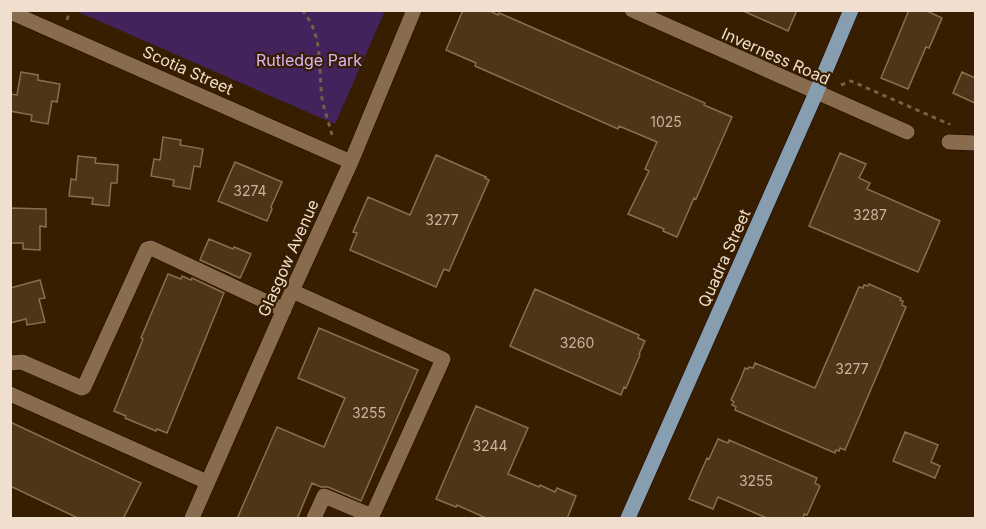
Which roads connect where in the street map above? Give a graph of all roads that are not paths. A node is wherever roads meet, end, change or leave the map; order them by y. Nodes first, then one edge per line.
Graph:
1 (414, 10) edge
2 (632, 10) edge
3 (851, 10) edge
4 (10, 12) edge
5 (816, 93) junction
6 (907, 132) dead end
7 (949, 142) road end
8 (975, 143) edge
9 (351, 162) junction
10 (292, 291) junction
11 (284, 310) junction
12 (16, 362) edge
13 (10, 394) edge
14 (207, 482) junction
15 (192, 519) edge
16 (314, 519) edge
17 (628, 519) edge

1 - 9 street, Glasgow Avenue
2 - 5 street, Inverness Road
3 - 5 main road, Quadra Street
4 - 9 street, Scotia Street
5 - 6 street, Inverness Road
5 - 17 main road, Quadra Street
7 - 8 street
9 - 10 street, Glasgow Avenue
10 - 11 street, Glasgow Avenue
10 - 16 street
11 - 12 street
11 - 14 street, Glasgow Avenue
13 - 14 street
14 - 15 street, Glasgow Avenue

